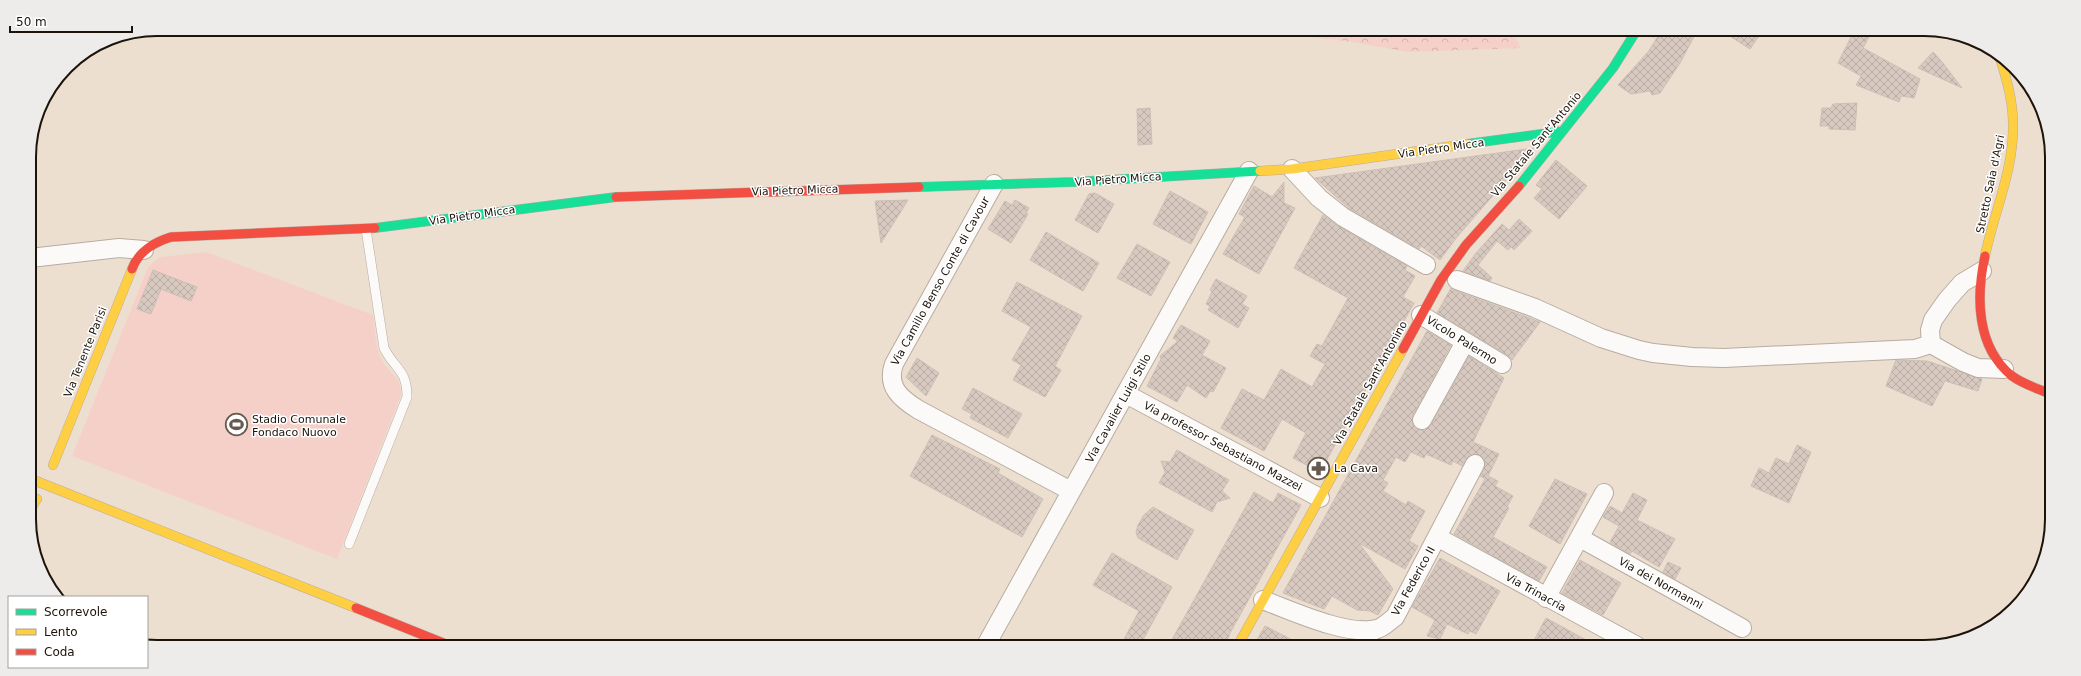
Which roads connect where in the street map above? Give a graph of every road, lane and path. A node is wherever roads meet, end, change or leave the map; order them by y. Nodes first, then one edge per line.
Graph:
1 (1633, 36) edge
2 (2002, 65) edge
3 (1563, 131) junction
4 (1292, 169) junction
5 (1250, 171) junction
6 (994, 184) junction
7 (366, 229) junction
8 (144, 250) junction
9 (36, 257) edge
10 (1426, 265) dead end
11 (1982, 271) junction
12 (1449, 276) junction
13 (1422, 315) junction
14 (1465, 342) junction
15 (1931, 344) junction
16 (1502, 364) dead end
17 (2004, 370) junction
18 (2045, 391) edge
19 (1126, 394) junction
20 (1422, 420) dead end
21 (1475, 464) dead end
22 (53, 466) dead end
23 (36, 481) edge
24 (1071, 492) junction
25 (1604, 493) dead end
26 (1320, 498) junction
27 (1437, 537) junction
28 (1580, 538) junction
29 (349, 544) dead end
30 (1546, 598) junction
31 (1263, 600) junction
32 (1742, 628) dead end
33 (1367, 637) edge
34 (435, 640) edge
35 (989, 640) edge
36 (1241, 640) edge
37 (1626, 640) edge

1 - 3 main road, Via Statale Sant'Antonio
2 - 11 main road, Stretto Saia d'Agri
3 - 4 main road, Via Pietro Micca
3 - 12 main road, Via Statale Sant'Antonio
4 - 5 main road, Via Pietro Micca
4 - 10 street
5 - 6 main road, Via Pietro Micca
5 - 19 street, Via Cavalier Luigi Stilo
6 - 7 main road, Via Pietro Micca
6 - 24 street, Via Camillo Benso Conte di Cavour
7 - 8 main road, Via Pietro Micca
7 - 29 lane
8 - 9 street
8 - 22 main road, Via Tenente Parisi
11 - 15 street
11 - 17 main road, Stretto Saia d'Agri
12 - 13 main road, Via Statale Sant'Antonino
12 - 15 street
13 - 14 street, Vicolo Palermo
13 - 26 main road, Via Statale Sant'Antonino
14 - 16 street, Vicolo Palermo
14 - 20 street
15 - 17 street
17 - 18 main road
19 - 24 street, Via Cavalier Luigi Stilo
19 - 26 street, Via professor Sebastiano Mazzei
21 - 27 street, Via Federico II
23 - 34 main road
24 - 35 street, Via Cavalier Luigi Stilo
25 - 28 street
26 - 31 main road, Via Statale Sant'Antonino
27 - 30 street, Via Trinacria
27 - 33 street, Via Federico II
28 - 30 street
28 - 32 street, Via dei Normanni
30 - 37 street, Via Trinacria
31 - 33 street, Via Federico II
31 - 36 main road, Via Statale Sant'Antonino

